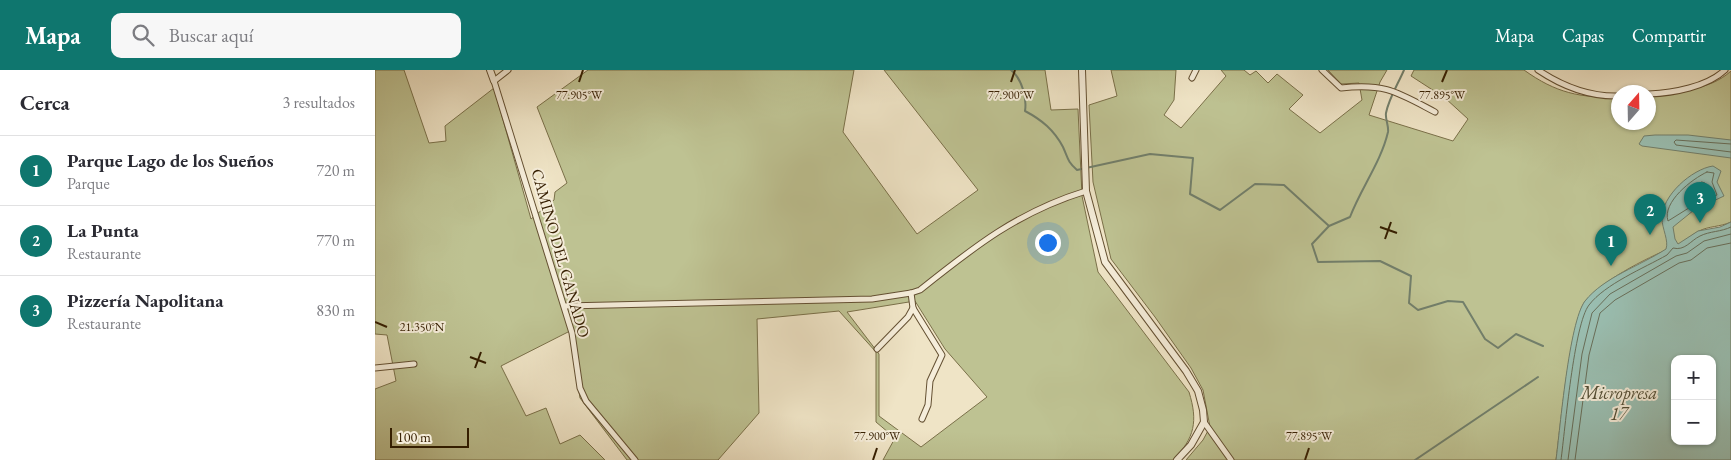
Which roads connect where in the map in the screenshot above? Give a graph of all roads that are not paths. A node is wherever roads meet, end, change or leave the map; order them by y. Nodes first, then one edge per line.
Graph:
1 (490, 70) edge
2 (508, 70) edge
3 (1082, 70) edge
4 (1196, 70) edge
5 (1322, 70) edge
6 (1538, 70) edge
7 (1725, 70) edge
8 (1192, 78) dead end
9 (494, 81) junction
10 (1656, 93) edge
11 (1611, 96) edge
12 (1435, 112) dead end
13 (1086, 191) junction
14 (911, 293) junction
15 (565, 306) junction
16 (913, 308) junction
17 (877, 349) dead end
18 (414, 364) dead end
19 (375, 368) edge
20 (922, 419) dead end
21 (1204, 422) junction
22 (635, 460) edge
23 (1177, 460) edge
24 (1231, 460) edge

1 - 9 street, CAMINO DEL GANADO
2 - 9 street
3 - 13 street
4 - 8 street
5 - 12 street
6 - 11 street
7 - 10 street
9 - 15 street, CAMINO DEL GANADO
13 - 14 street
13 - 21 street
14 - 15 street
14 - 16 street
15 - 22 street, CAMINO DEL GANADO
16 - 17 street
16 - 20 street
18 - 19 street
21 - 23 street
21 - 24 street

